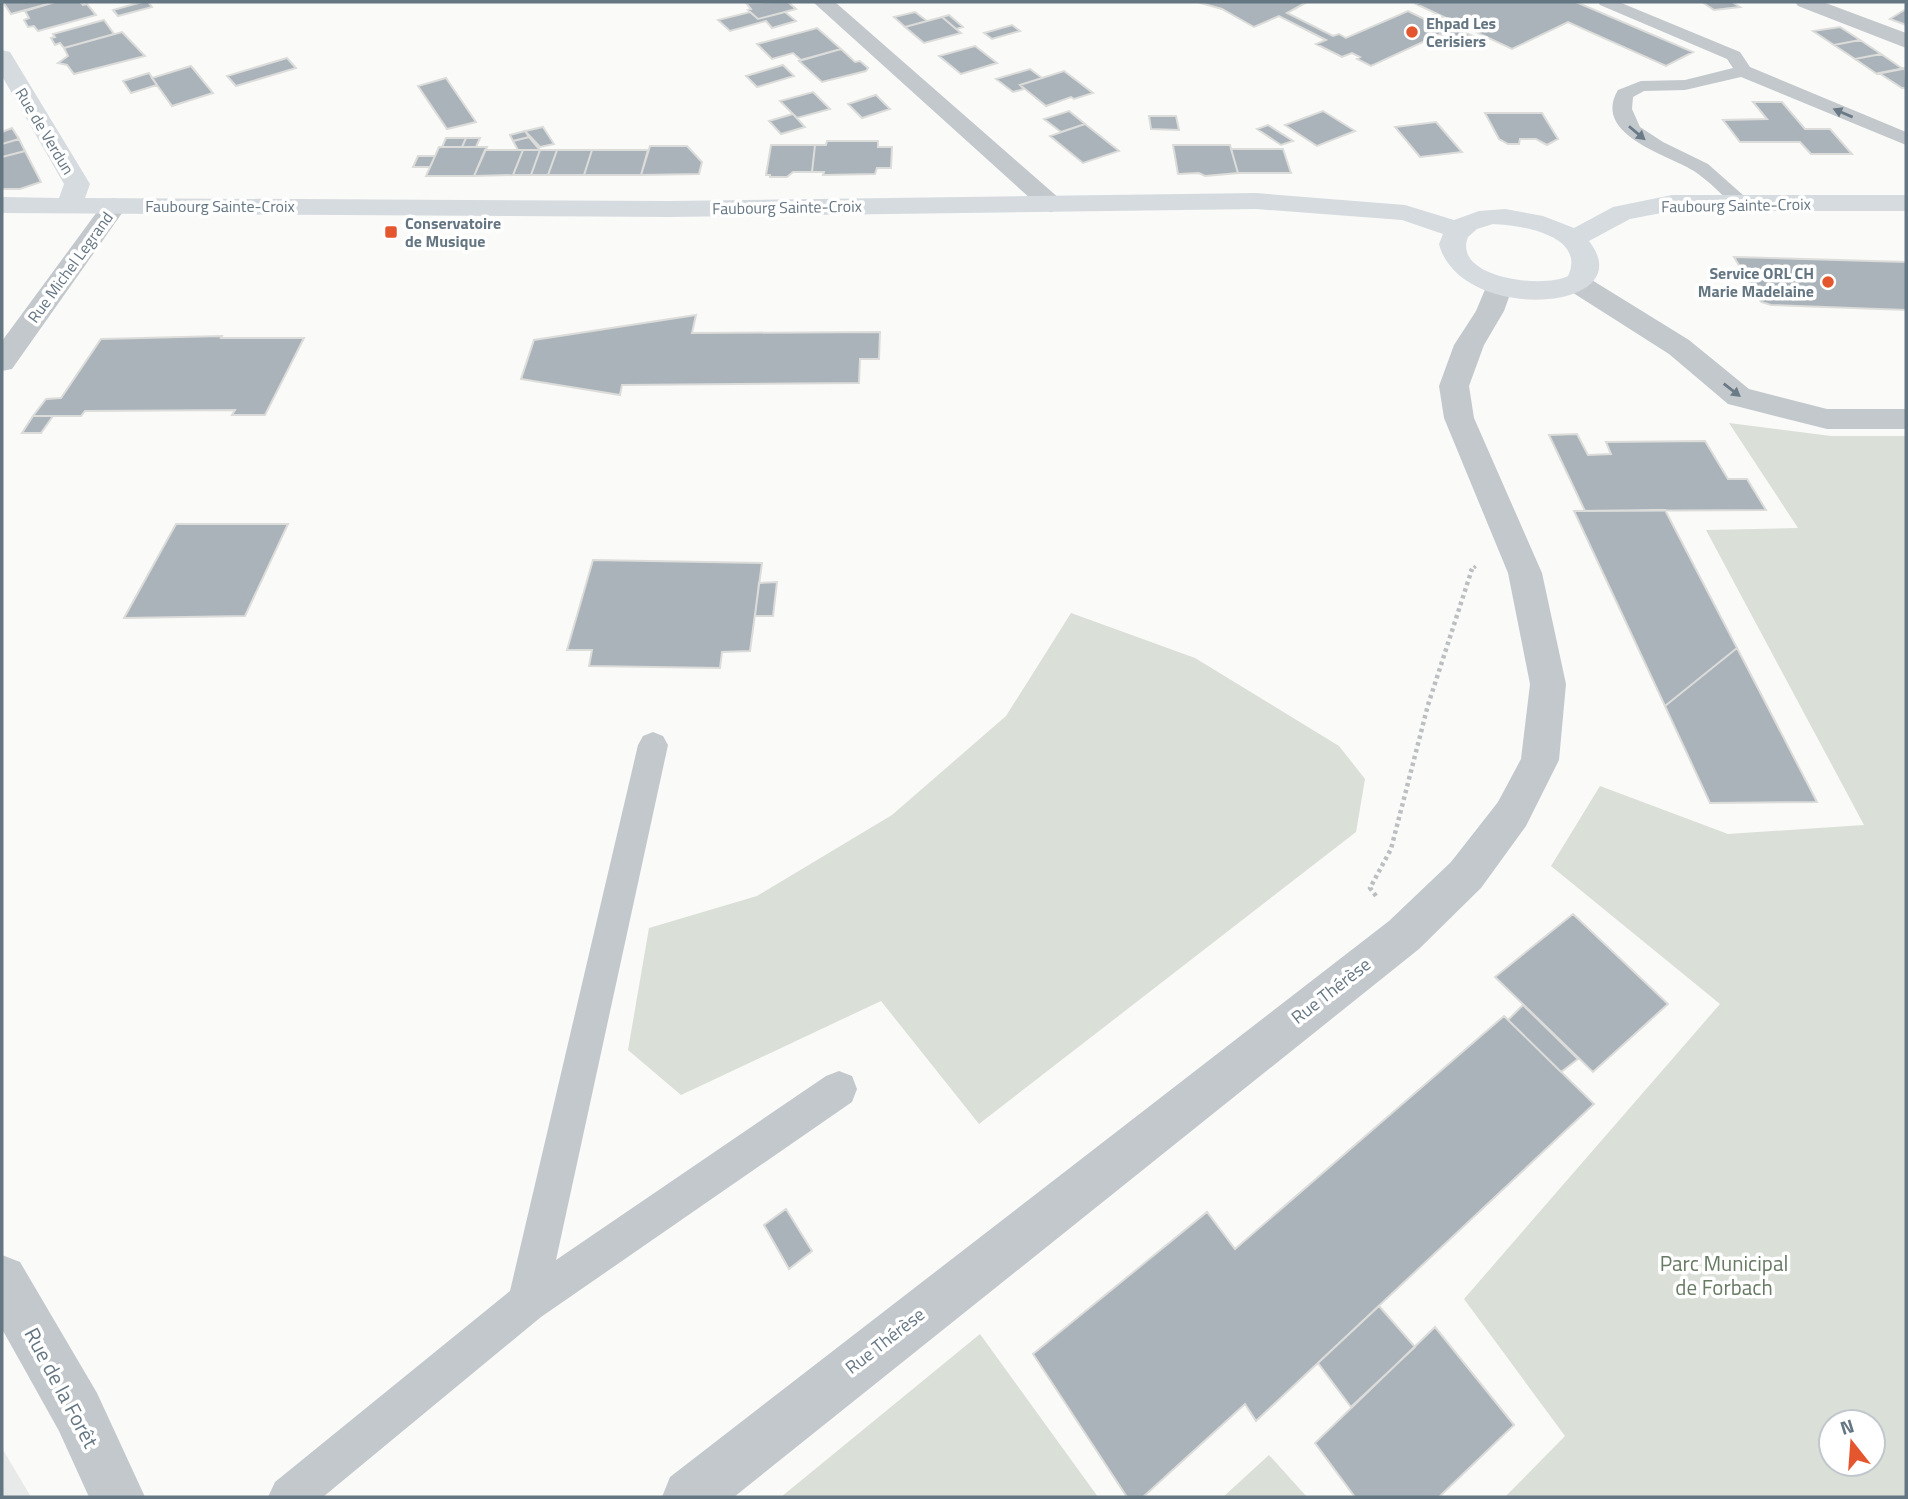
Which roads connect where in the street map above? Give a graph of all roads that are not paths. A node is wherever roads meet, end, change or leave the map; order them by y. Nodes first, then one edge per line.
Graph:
1 (823, 2) edge
2 (1606, 2) edge
3 (1805, 2) edge
4 (1906, 41) edge
5 (2, 57) edge
6 (1743, 71) junction
7 (1906, 139) edge
8 (1742, 203) junction
9 (1906, 203) edge
10 (1051, 204) junction
11 (2, 205) edge
12 (69, 206) junction
13 (114, 206) junction
14 (1457, 230) junction
15 (1572, 239) junction
16 (1577, 283) junction
17 (1499, 286) junction
18 (2, 362) edge
19 (1906, 419) edge
20 (653, 745) dead end
21 (839, 1090) dead end
22 (2, 1280) edge
23 (527, 1303) junction
24 (117, 1497) edge
25 (290, 1497) edge
26 (690, 1497) edge

1 - 10 street
2 - 6 lane
3 - 4 street
5 - 12 main road, Rue de Verdun
7 -> 6 lane
6 -> 8 lane
8 - 9 main road, Faubourg Sainte-Croix
8 - 15 main road, Faubourg Sainte-Croix
10 - 13 main road, Faubourg Sainte-Croix
10 - 14 main road, Faubourg Sainte-Croix
11 - 12 main road, Faubourg Sainte-Croix
12 - 13 main road, Faubourg Sainte-Croix
13 - 18 street, Rue Michel Legrand
14 - 15 main road
14 - 17 main road
15 - 16 main road
16 - 17 main road
16 -> 19 street
17 - 26 street, Rue Thérèse
20 - 23 lane
21 - 23 lane
22 - 24 street, Rue de la Forêt
23 - 25 lane

